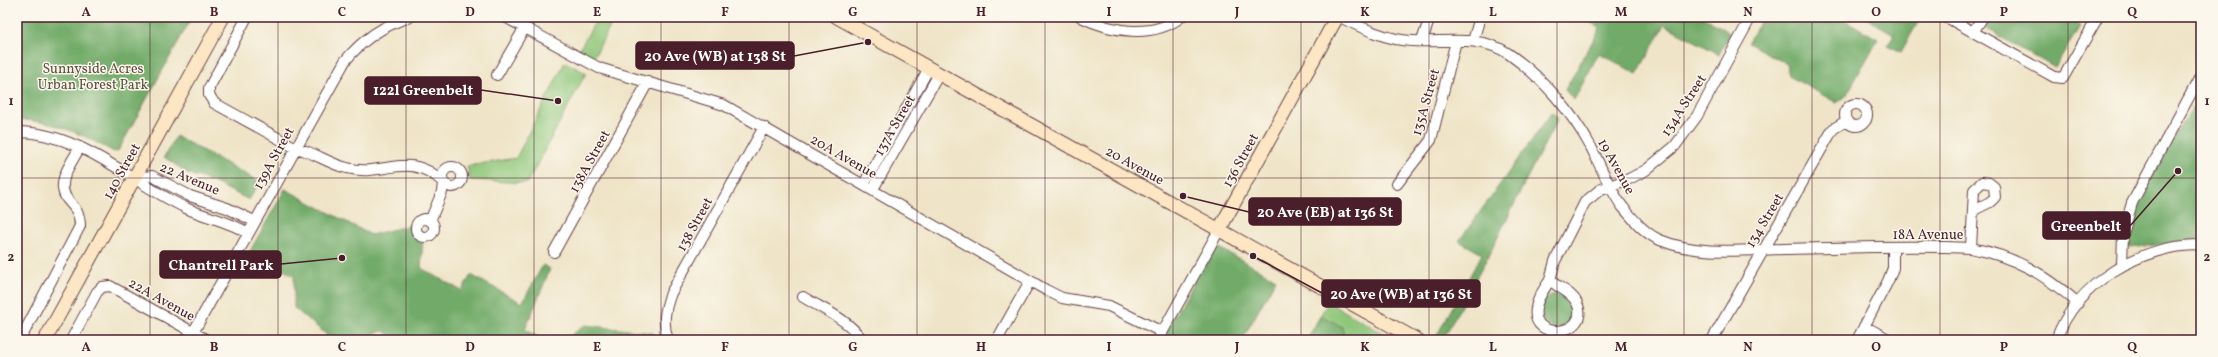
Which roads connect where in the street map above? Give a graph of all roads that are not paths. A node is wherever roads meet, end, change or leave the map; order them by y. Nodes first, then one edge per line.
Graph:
1 (223, 17) edge
2 (248, 17) edge
3 (410, 17) edge
4 (505, 17) edge
5 (1081, 17) edge
6 (1182, 17) edge
7 (1338, 17) edge
8 (1430, 17) edge
9 (1478, 17) edge
10 (1751, 17) edge
11 (1946, 17) edge
12 (1983, 17) edge
13 (2094, 18) edge
14 (844, 19) edge
15 (525, 28) junction
16 (1973, 32) junction
17 (1472, 40) junction
18 (1422, 41) junction
19 (1456, 41) junction
20 (934, 71) junction
21 (496, 75) dead end
22 (2201, 75) edge
23 (648, 82) junction
24 (1846, 121) dead end
25 (764, 127) junction
26 (17, 132) edge
27 (80, 147) junction
28 (296, 148) junction
29 (135, 178) junction
30 (1397, 184) dead end
31 (1610, 185) junction
32 (868, 187) junction
33 (190, 196) junction
34 (185, 208) junction
35 (1974, 210) dead end
36 (254, 221) junction
37 (430, 221) dead end
38 (1220, 230) junction
39 (248, 233) junction
40 (2201, 245) edge
41 (1894, 248) junction
42 (1971, 248) junction
43 (1762, 250) junction
44 (554, 252) dead end
45 (2122, 266) junction
46 (1550, 280) junction
47 (1030, 281) junction
48 (803, 298) dead end
49 (2078, 303) junction
50 (1864, 326) junction
51 (191, 336) edge
52 (1160, 336) edge
53 (668, 339) edge
54 (20, 340) edge
55 (45, 340) edge
56 (71, 340) edge
57 (207, 340) edge
58 (862, 340) edge
59 (997, 340) edge
60 (1417, 340) edge
61 (1712, 340) edge
62 (1856, 340) edge
63 (1890, 340) edge
64 (2056, 340) edge

1 - 29 street, 140 Street
2 - 28 street
3 - 28 street, 139A Street
4 - 15 street, 20A Avenue
5 - 6 street
7 - 18 street, 19 Avenue
7 - 38 street, 136 Street
8 - 18 street
9 - 17 street
10 - 31 street, 134A Street
11 - 16 street
12 - 16 street
13 - 16 street
14 - 20 street, 20 Avenue
15 - 21 street
15 - 23 street, 20A Avenue
17 - 19 street, 19 Avenue
17 - 31 street, 19 Avenue
18 - 19 street, 19 Avenue
19 - 30 street, 135A Street
20 - 32 street, 137A Street
20 - 38 street, 20 Avenue
22 - 45 street
23 - 25 street, 20A Avenue
23 - 44 street, 138A Street
24 - 43 street, 134 Street
25 - 32 street, 20A Avenue
25 - 53 street, 138 Street
26 - 27 street, 22 Avenue
27 - 29 street, 22 Avenue
27 - 54 street
28 - 36 street, 139A Street
28 - 37 street
29 - 33 street, 22 Avenue
29 - 34 street, 22 Avenue
29 - 55 street, 140 Street
31 - 43 street, 19 Avenue
31 - 46 street, 134A Street
32 - 47 street, 20A Avenue
33 - 34 street
33 - 36 street, 22 Avenue
34 - 39 street, 22 Avenue
35 - 42 street
36 - 39 street, 139A Street
38 - 52 street, 136 Street
38 - 60 street, 20 Avenue
39 - 51 street, 139A Street
40 - 45 street
41 - 42 street, 18A Avenue
41 - 43 street, 18A Avenue
41 - 50 street
42 - 49 street, 18A Avenue
43 - 61 street, 134 Street
45 - 49 street
46 - 46 street, 134A Street
47 - 52 street, 20A Avenue
47 - 59 street
48 - 58 street
49 - 64 street
50 - 62 street
50 - 63 street
51 - 56 street, 22A Avenue
51 - 57 street, 22A Avenue

